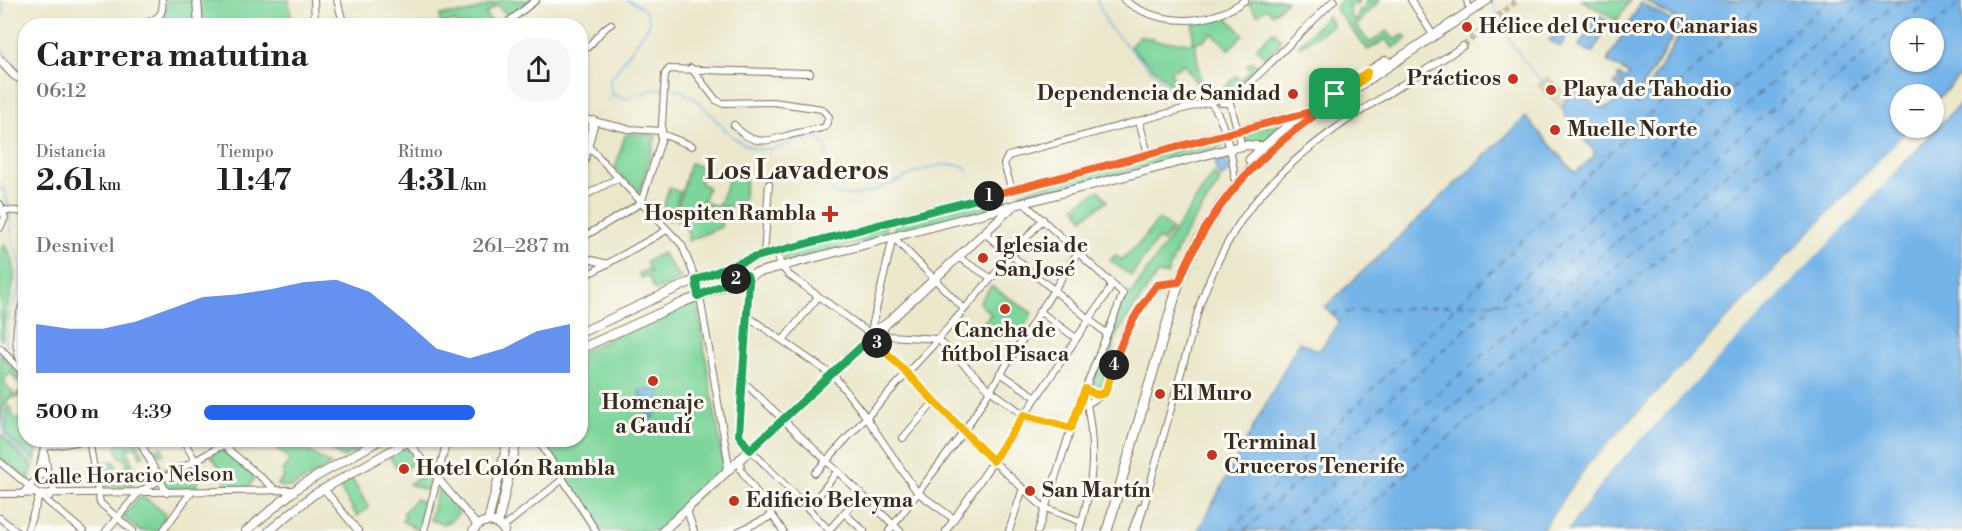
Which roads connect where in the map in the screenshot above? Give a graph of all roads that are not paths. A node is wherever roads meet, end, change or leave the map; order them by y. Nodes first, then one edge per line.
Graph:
1 (162, 0) edge
2 (197, 0) edge
3 (314, 0) edge
4 (337, 0) edge
5 (536, 0) edge
6 (1124, 0) edge
7 (1245, 0) edge
8 (1334, 0) edge
9 (1411, 0) edge
10 (1482, 0) edge
11 (1487, 0) edge
12 (1471, 3) edge
13 (160, 18) edge
14 (198, 18) edge
15 (315, 18) edge
16 (342, 18) edge
17 (513, 18) edge
18 (611, 24) dead end
19 (1434, 33) junction
20 (588, 46) edge
21 (1463, 46) tunnel mouth
22 (0, 60) edge
23 (691, 68) junction
24 (1367, 72) junction
25 (810, 73) dead end
26 (18, 77) edge
27 (1239, 94) junction
28 (1344, 95) junction
29 (1210, 103) junction
30 (1219, 111) junction
31 (1234, 114) junction
32 (588, 119) edge
33 (1139, 121) junction
34 (1286, 122) junction
35 (734, 125) dead end
36 (1239, 130) junction
37 (662, 132) junction
38 (1224, 134) junction
39 (588, 146) edge
40 (692, 146) dead end
41 (1242, 146) junction
42 (1268, 147) junction
43 (1228, 149) junction
44 (1148, 154) junction
45 (618, 178) junction
46 (1234, 178) junction
47 (769, 184) dead end
48 (1010, 191) junction
49 (588, 194) edge
50 (641, 203) junction
51 (1016, 204) junction
52 (2, 207) edge
53 (18, 211) edge
54 (1043, 219) junction
55 (887, 223) junction
56 (0, 228) edge
57 (666, 230) junction
58 (986, 231) junction
59 (588, 234) edge
60 (893, 237) junction
61 (777, 252) junction
62 (1078, 252) junction
63 (764, 255) junction
64 (1011, 255) junction
65 (958, 257) junction
66 (588, 259) edge
67 (608, 264) junction
68 (781, 266) junction
69 (588, 275) edge
70 (747, 275) junction
71 (935, 278) junction
72 (991, 279) junction
73 (1110, 281) junction
74 (692, 282) junction
75 (1176, 282) junction
76 (1052, 289) junction
77 (698, 296) junction
78 (818, 297) junction
79 (964, 309) junction
80 (1039, 311) junction
81 (747, 316) junction
82 (1088, 319) junction
83 (588, 329) edge
84 (883, 329) junction
85 (870, 334) junction
86 (1107, 334) junction
87 (18, 335) edge
88 (1076, 338) junction
89 (938, 339) junction
90 (783, 340) junction
91 (588, 346) edge
92 (0, 348) edge
93 (18, 357) edge
94 (18, 367) edge
95 (1000, 373) junction
96 (906, 374) junction
97 (831, 375) junction
98 (742, 385) junction
99 (1085, 389) junction
100 (990, 390) junction
101 (1105, 393) junction
102 (1036, 397) junction
103 (1083, 401) junction
104 (934, 402) junction
105 (1024, 415) junction
106 (866, 417) junction
107 (783, 419) junction
108 (1071, 428) junction
109 (963, 433) junction
110 (903, 438) dead end
111 (43, 447) edge
112 (44, 447) edge
113 (90, 447) edge
114 (143, 447) edge
115 (187, 447) edge
116 (212, 447) edge
117 (225, 447) edge
118 (368, 447) edge
119 (397, 447) edge
120 (414, 447) edge
121 (445, 447) edge
122 (506, 447) edge
123 (516, 447) edge
124 (542, 447) edge
125 (750, 450) junction
126 (195, 460) junction
127 (826, 461) junction
128 (993, 461) junction
129 (0, 462) edge
130 (734, 466) junction
131 (837, 472) junction
132 (815, 473) dead end
133 (48, 475) junction
134 (38, 478) junction
135 (262, 478) junction
136 (438, 478) junction
137 (563, 479) junction
138 (160, 481) junction
139 (153, 484) junction
140 (30, 486) junction
141 (1023, 488) junction
142 (324, 489) junction
143 (294, 490) junction
144 (272, 491) junction
145 (139, 492) junction
146 (153, 492) junction
147 (191, 492) junction
148 (255, 492) junction
149 (917, 492) junction
150 (52, 493) junction
151 (98, 493) junction
152 (167, 493) junction
153 (0, 494) edge
154 (22, 494) junction
155 (861, 494) junction
156 (39, 495) junction
157 (47, 501) junction
158 (1144, 501) junction
159 (280, 502) junction
160 (689, 507) junction
161 (808, 509) junction
162 (1046, 509) junction
163 (844, 513) junction
164 (772, 516) junction
165 (117, 517) junction
166 (0, 518) edge
167 (954, 519) junction
168 (488, 521) junction
169 (674, 521) junction
170 (690, 521) junction
171 (1082, 522) junction
172 (893, 525) junction
173 (502, 527) edge
174 (475, 528) edge
175 (594, 528) edge
176 (247, 530) edge
177 (16, 531) edge
178 (27, 531) edge
179 (83, 531) edge
180 (106, 531) edge
181 (133, 531) edge
182 (163, 531) edge
183 (269, 531) edge
184 (358, 531) edge
185 (424, 531) edge
186 (586, 531) edge
187 (663, 531) edge
188 (694, 531) edge
189 (740, 531) edge
190 (783, 531) edge
191 (830, 531) edge
192 (864, 531) edge
193 (889, 531) edge
194 (900, 531) edge
195 (946, 531) edge
196 (1009, 531) edge
197 (1038, 531) edge
198 (1079, 531) edge
199 (1102, 531) edge
200 (1107, 531) edge
201 (1132, 531) edge
202 (1137, 531) edge

1 - 13 street
2 - 14 main road
3 - 15 street
4 - 16 street
5 - 17 street
6 - 7 street
8 - 27 street
9 - 19 street
10 - 12 main road
11 - 12 main road
12 - 19 main road
18 - 20 street
19 - 24 main road
19 - 28 main road
21 - 158 street
22 - 26 main road
23 - 25 street
23 - 35 street
23 - 37 street
24 - 28 main road
24 - 34 main road
27 - 29 street
27 - 31 street
28 - 42 main road
29 - 30 street
29 - 33 street
30 - 31 street
30 - 38 street
31 - 36 street
32 - 37 street
33 - 44 street
33 - 48 street
34 - 36 main road
34 - 42 main road
36 - 38 main road
36 - 41 street
37 - 40 street
37 - 50 street
38 - 43 street
38 - 44 main road
39 - 45 street
41 - 42 main road
41 - 43 main road
42 - 46 main road
42 - 75 main road
43 - 46 street
43 - 51 main road
44 - 48 main road
45 - 49 street
45 - 50 street
46 - 75 main road
47 - 63 street
48 - 51 main road
48 - 51 main road
48 - 55 main road
50 - 57 street
50 - 59 street
51 - 54 street
51 - 58 main road
51 - 60 main road
52 - 53 street
52 - 56 street
54 - 62 street
54 - 64 street
55 - 60 main road
55 - 61 main road
57 - 67 street
57 - 74 street
58 - 64 street
58 - 65 main road
60 - 68 main road
60 - 71 street
60 - 85 street
61 - 63 main road
61 - 68 street
62 - 73 street
62 - 76 street
63 - 74 main road
64 - 72 street
64 - 76 street
65 - 71 main road
65 - 72 street
66 - 67 street
67 - 69 street
68 - 70 main road
68 - 78 street
70 - 77 main road
70 - 81 street
71 - 79 street
71 - 84 main road
72 - 79 street
73 - 82 street
73 - 86 street
74 - 77 main road
74 - 83 main road
75 - 101 street
75 - 199 main road
75 - 200 main road
76 - 80 street
76 - 82 street
77 - 91 main road
77 - 130 street
78 - 85 street
78 - 90 street
79 - 89 street
80 - 88 street
80 - 95 street
81 - 90 street
81 - 98 street
82 - 86 street
82 - 88 street
84 - 85 main road
84 - 89 street
85 - 96 street
85 - 97 main road
86 - 99 street
87 - 93 street
88 - 102 street
89 - 96 street
89 - 100 street
90 - 97 street
92 - 94 street
95 - 100 street
95 - 102 street
96 - 104 street
96 - 106 street
97 - 106 street
97 - 107 main road
98 - 107 street
98 - 125 street
99 - 101 street
99 - 103 street
100 - 105 street
100 - 109 street
101 - 103 street
102 - 105 street
103 - 108 street
103 - 171 street
104 - 109 street
104 - 110 street
105 - 108 street
105 - 128 street
106 - 127 street
106 - 149 street
107 - 125 main road
107 - 127 street
108 - 162 street
109 - 128 street
109 - 149 street
111 - 134 street
112 - 133 street
113 - 151 street
114 - 138 street
115 - 126 street
116 - 126 street
117 - 135 street
118 - 143 main road
119 - 142 main road
120 - 136 street
121 - 136 street
122 - 168 main road
123 - 173 main road
124 - 137 street
125 - 130 main road
125 - 161 street
126 - 138 street
127 - 131 street
127 - 132 street
128 - 141 street
128 - 167 street
129 - 140 street
130 - 160 main road
130 - 164 street
131 - 155 street
131 - 161 street
133 - 134 street
133 - 150 street
134 - 140 street
134 - 156 street
135 - 144 street
135 - 148 street
136 - 174 street
136 - 185 street
137 - 173 street
137 - 175 street
138 - 139 street
138 - 152 street
139 - 145 street
139 - 146 street
140 - 154 street
140 - 156 street
141 - 162 street
141 - 196 street
142 - 183 main road
142 - 184 street
143 - 144 street, Calle Horacio Nelson
143 - 159 main road
144 - 148 street, Calle Horacio Nelson
144 - 159 street
145 - 146 street, Calle Horacio Nelson
145 - 151 street, Calle Horacio Nelson
145 - 165 street
146 - 152 street, Calle Horacio Nelson
147 - 148 street, Calle Horacio Nelson
147 - 152 street, Calle Horacio Nelson
147 - 182 street
149 - 167 street
149 - 172 street
150 - 151 street, Calle Horacio Nelson
150 - 156 street, Calle Horacio Nelson
150 - 157 street
151 - 165 street
153 - 154 street, Calle Horacio Nelson
154 - 156 street, Calle Horacio Nelson
155 - 163 street
155 - 172 street
156 - 157 street
156 - 178 street
157 - 179 street
158 - 201 street
158 - 202 street
159 - 176 main road
160 - 169 main road
160 - 170 street
161 - 191 street
162 - 171 street
162 - 197 street
163 - 191 street
163 - 192 street
164 - 189 street
164 - 190 street
165 - 180 street
165 - 181 street
166 - 177 street
167 - 195 street
168 - 173 main road
168 - 174 main road
169 - 170 street
169 - 187 main road
170 - 188 street
171 - 198 street
172 - 193 street
172 - 194 street
175 - 186 street

